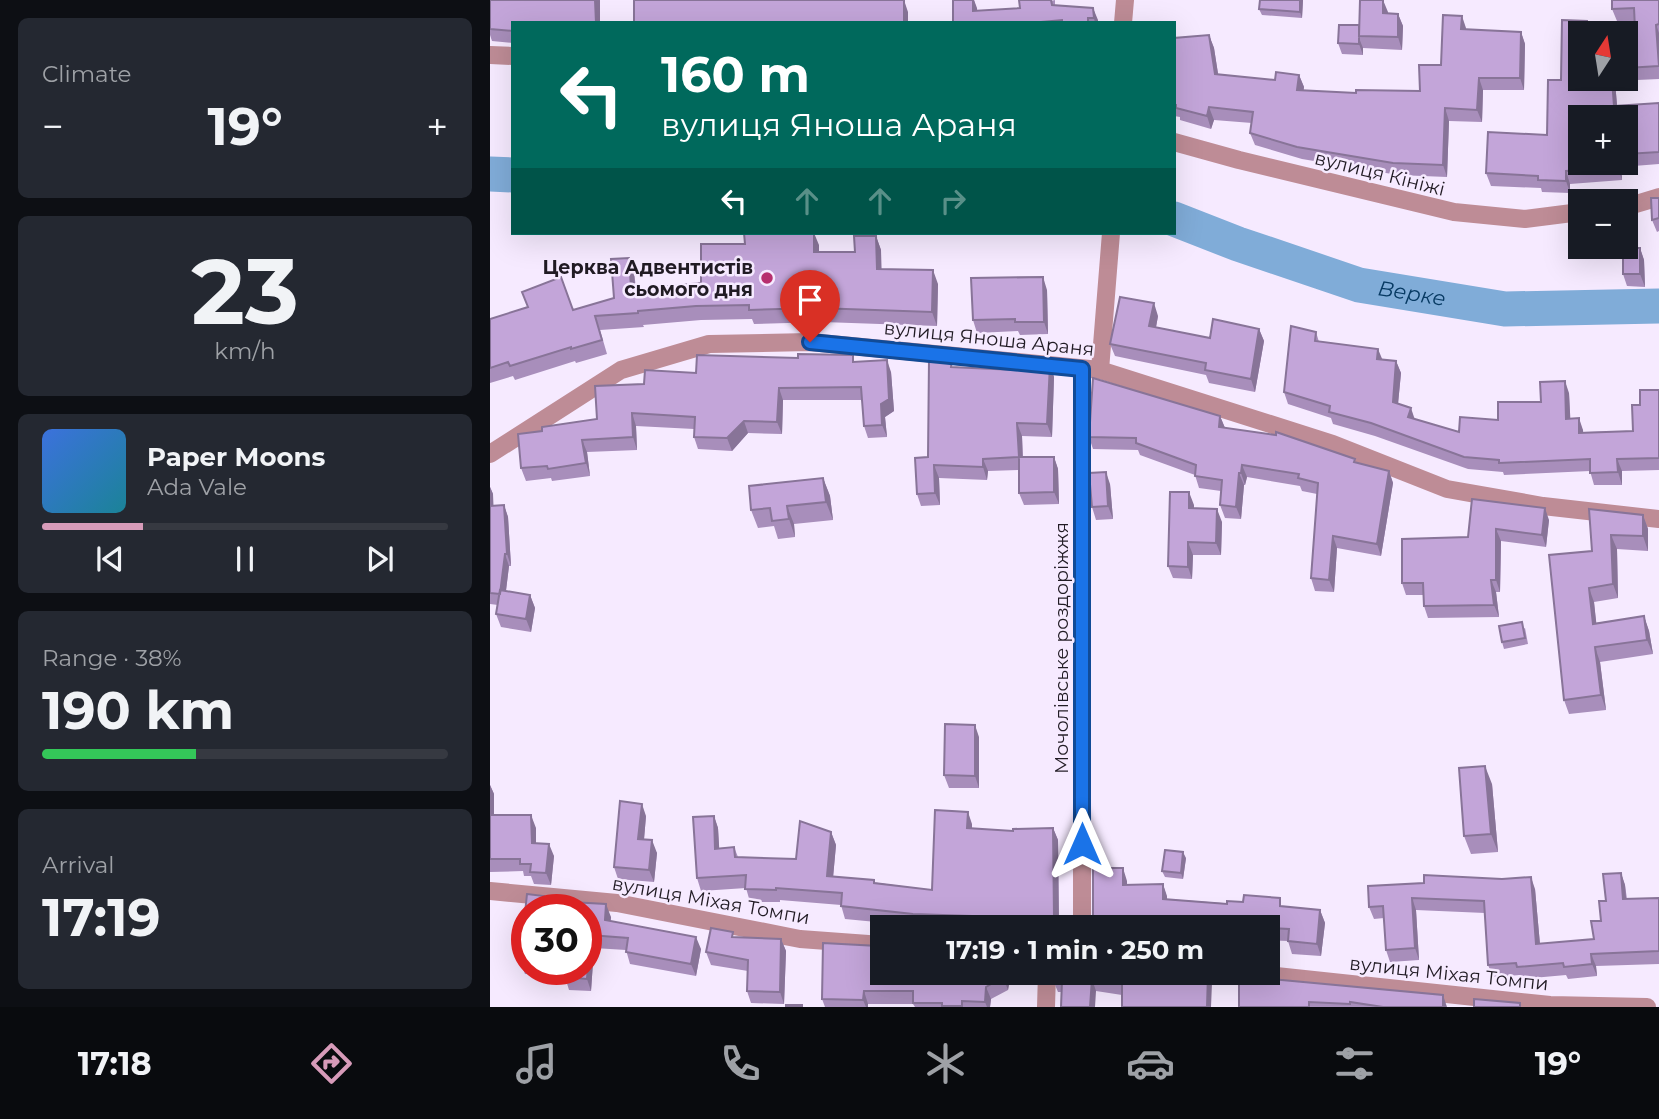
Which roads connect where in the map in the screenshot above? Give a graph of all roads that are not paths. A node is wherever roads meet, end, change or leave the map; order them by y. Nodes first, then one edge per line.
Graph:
1 (1125, 0) edge
2 (1123, 21) edge
3 (490, 55) edge
4 (511, 56) edge
5 (1176, 143) edge
6 (1659, 197) edge
7 (1638, 203) edge
8 (1568, 214) edge
9 (1111, 235) edge
10 (1082, 369) junction
11 (1100, 370) junction
12 (490, 454) edge
13 (1659, 519) edge
14 (490, 891) edge
15 (1082, 915) edge
16 (870, 944) edge
17 (1280, 976) edge
18 (1047, 985) edge
19 (1046, 1007) edge
20 (1647, 1007) edge

1 - 2 street
3 - 4 street
5 - 8 street, вулиця Кініжі
6 - 7 street
9 - 11 street
10 - 11 street, вулиця Яноша Араня
10 - 12 street, вулиця Яноша Араня
10 - 15 street, Мочолівське роздоріжжя
11 - 13 street, вулиця Яноша Араня
14 - 16 street, вулиця Міхая Томпи
17 - 20 street, вулиця Міхая Томпи
18 - 19 street

